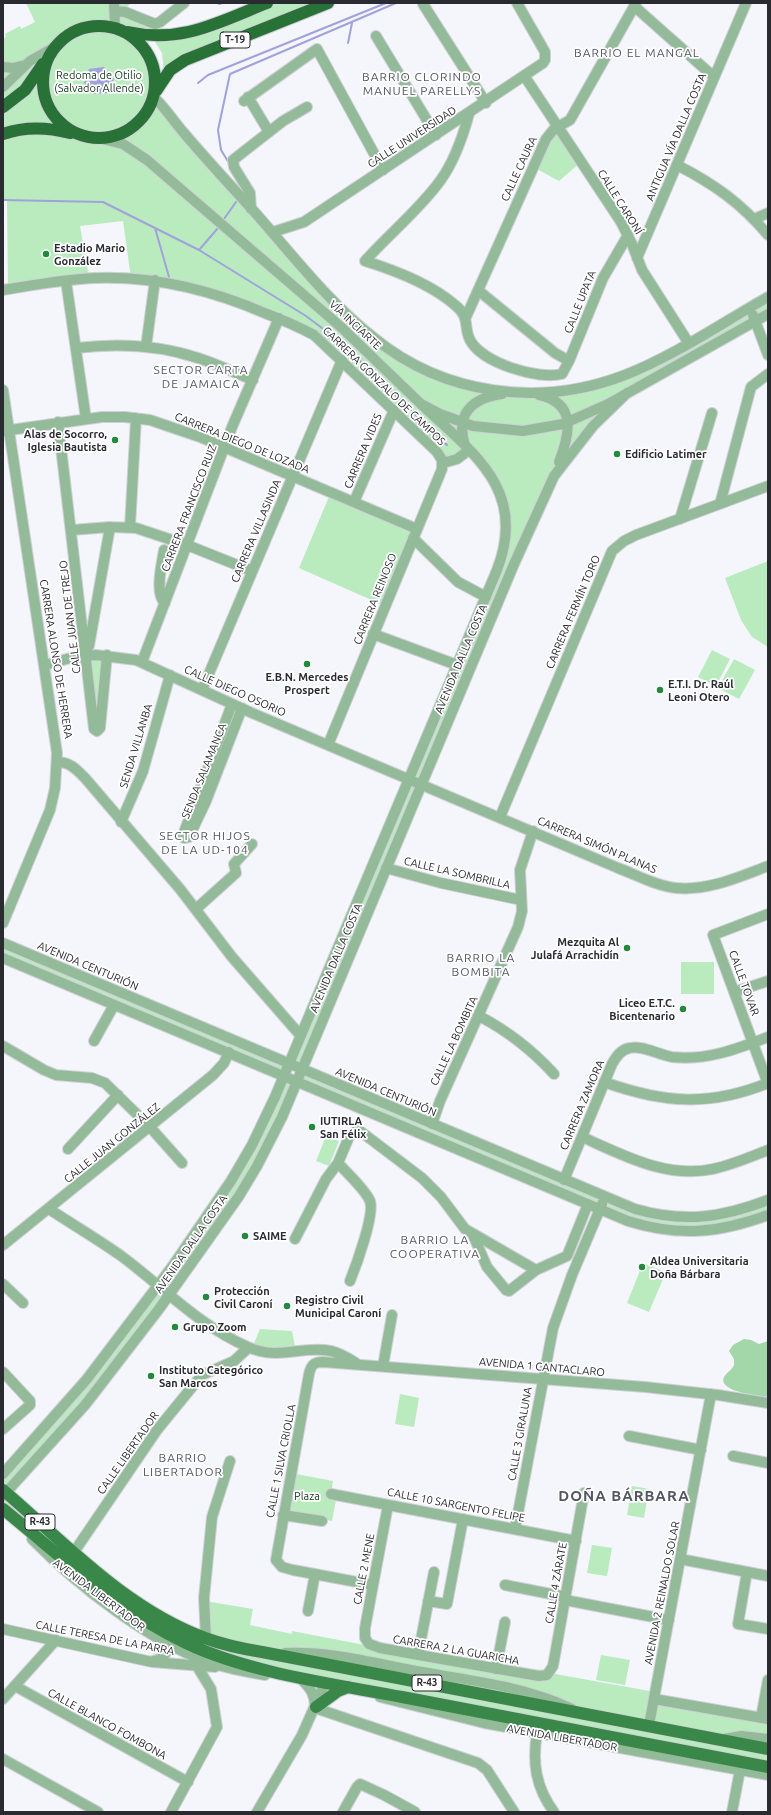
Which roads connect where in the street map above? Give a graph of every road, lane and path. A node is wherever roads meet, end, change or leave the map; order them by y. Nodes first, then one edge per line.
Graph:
1 (184, 3) edge
2 (267, 3) edge
3 (328, 3) edge
4 (517, 3) edge
5 (746, 3) edge
6 (423, 4) edge
7 (635, 4) edge
8 (114, 7) edge
9 (155, 24) junction
10 (118, 29) junction
11 (161, 36) junction
12 (376, 36) dead end
13 (51, 52) junction
14 (25, 65) junction
15 (3, 67) edge
16 (525, 77) junction
17 (714, 77) junction
18 (3, 87) edge
19 (154, 95) junction
20 (486, 103) junction
21 (3, 107) edge
22 (307, 107) dead end
23 (469, 114) junction
24 (558, 127) junction
25 (269, 132) junction
26 (3, 134) edge
27 (436, 135) junction
28 (83, 136) junction
29 (98, 138) junction
30 (677, 165) junction
31 (383, 170) junction
32 (251, 209) junction
33 (768, 213) edge
34 (754, 219) junction
35 (272, 232) junction
36 (628, 235) junction
37 (768, 235) edge
38 (637, 258) junction
39 (155, 280) junction
40 (66, 281) junction
41 (3, 290) edge
42 (479, 290) junction
43 (768, 297) edge
44 (750, 308) junction
45 (768, 314) edge
46 (466, 317) junction
47 (279, 318) junction
48 (755, 321) junction
49 (688, 342) junction
50 (146, 347) junction
51 (76, 348) junction
52 (768, 355) edge
53 (342, 360) junction
54 (569, 361) junction
55 (768, 374) edge
56 (554, 376) junction
57 (253, 380) junction
58 (3, 390) edge
59 (557, 391) junction
60 (510, 393) junction
61 (531, 393) junction
62 (627, 394) junction
63 (421, 404) junction
64 (394, 410) junction
65 (712, 413) dead end
66 (86, 418) junction
67 (136, 418) junction
68 (58, 422) junction
69 (462, 422) junction
70 (568, 422) junction
71 (6, 431) edge
72 (224, 447) junction
73 (467, 448) junction
74 (443, 463) junction
75 (292, 476) junction
76 (554, 476) junction
77 (768, 486) edge
78 (354, 502) junction
79 (720, 504) junction
80 (680, 518) junction
81 (110, 527) junction
82 (130, 527) junction
83 (72, 530) junction
84 (415, 533) junction
85 (187, 545) junction
86 (164, 550) dead end
87 (252, 571) junction
88 (486, 597) junction
89 (165, 603) junction
90 (373, 634) junction
91 (107, 655) junction
92 (87, 656) junction
93 (142, 662) junction
94 (45, 665) junction
95 (457, 665) junction
96 (170, 675) junction
97 (202, 690) junction
98 (232, 704) junction
99 (242, 708) junction
100 (328, 745) junction
101 (57, 762) junction
102 (410, 779) junction
103 (422, 784) junction
104 (500, 817) junction
105 (121, 822) junction
106 (533, 831) junction
107 (252, 844) dead end
108 (768, 866) edge
109 (386, 868) junction
110 (521, 900) junction
111 (196, 909) junction
112 (768, 914) edge
113 (3, 923) edge
114 (3, 943) edge
115 (3, 958) edge
116 (768, 981) edge
117 (734, 992) junction
118 (114, 1005) junction
119 (479, 1016) junction
120 (300, 1035) junction
121 (768, 1037) edge
122 (94, 1041) dead end
123 (753, 1043) junction
124 (3, 1046) edge
125 (229, 1052) junction
126 (289, 1064) junction
127 (301, 1069) junction
128 (554, 1074) dead end
129 (284, 1076) junction
130 (296, 1081) junction
131 (604, 1082) junction
132 (768, 1084) edge
133 (118, 1096) junction
134 (432, 1124) junction
135 (150, 1127) junction
136 (582, 1137) junction
137 (68, 1149) dead end
138 (768, 1150) edge
139 (182, 1163) dead end
140 (338, 1163) junction
141 (564, 1180) junction
142 (604, 1197) junction
143 (768, 1200) edge
144 (588, 1204) junction
145 (49, 1209) junction
146 (599, 1209) junction
147 (768, 1215) edge
148 (473, 1235) junction
149 (295, 1238) dead end
150 (3, 1245) edge
151 (536, 1270) junction
152 (350, 1281) dead end
153 (3, 1284) edge
154 (158, 1286) junction
155 (170, 1295) junction
156 (23, 1303) dead end
157 (392, 1315) dead end
158 (248, 1348) junction
159 (313, 1364) joint
160 (359, 1364) junction
161 (383, 1366) junction
162 (3, 1372) edge
163 (542, 1379) junction
164 (711, 1394) junction
165 (768, 1403) edge
166 (3, 1429) edge
167 (629, 1436) dead end
168 (701, 1450) junction
169 (733, 1456) dead end
170 (230, 1461) dead end
171 (768, 1463) edge
172 (3, 1474) edge
173 (4, 1493) edge
174 (584, 1493) dead end
175 (331, 1494) dead end
176 (388, 1505) junction
177 (3, 1510) edge
178 (283, 1515) junction
179 (463, 1519) junction
180 (322, 1521) dead end
181 (515, 1529) junction
182 (576, 1541) junction
183 (74, 1552) junction
184 (680, 1559) junction
185 (434, 1572) dead end
186 (747, 1572) junction
187 (315, 1574) junction
188 (768, 1576) edge
189 (373, 1585) junction
190 (505, 1585) dead end
191 (566, 1598) junction
192 (428, 1601) junction
193 (308, 1611) dead end
194 (669, 1620) junction
195 (505, 1622) dead end
196 (3, 1629) edge
197 (768, 1629) edge
198 (365, 1638) joint
199 (206, 1639) junction
200 (56, 1640) junction
201 (165, 1641) junction
202 (182, 1650) junction
203 (270, 1654) junction
204 (418, 1655) junction
205 (294, 1659) junction
206 (149, 1661) junction
207 (170, 1664) junction
208 (197, 1666) junction
209 (227, 1668) junction
210 (496, 1669) junction
211 (365, 1672) junction
212 (547, 1674) joint
213 (768, 1680) edge
214 (206, 1681) junction
215 (303, 1681) junction
216 (325, 1682) junction
217 (15, 1686) junction
218 (354, 1688) junction
219 (3, 1699) edge
220 (654, 1699) junction
221 (315, 1708) junction
222 (577, 1712) junction
223 (764, 1718) edge
224 (649, 1725) junction
225 (584, 1732) junction
226 (537, 1733) junction
227 (768, 1739) edge
228 (722, 1740) junction
229 (768, 1749) edge
230 (685, 1751) junction
231 (3, 1759) edge
232 (768, 1767) edge
233 (740, 1770) junction
234 (768, 1775) edge
235 (188, 1782) junction
236 (262, 1810) edge
237 (98, 1812) edge
238 (171, 1812) edge
239 (343, 1812) edge
240 (414, 1812) edge
241 (514, 1812) edge
242 (554, 1812) edge
243 (732, 1812) edge

1 - 9 street
2 - 11 highway, T-19
3 - 19 highway, T-19
4 - 16 street, CALLE UNIVERSIDAD
5 - 17 street, ANTIGUA VÍA DALLA COSTA
6 - 20 street
7 - 17 street
7 - 24 street, CALLE CAURA
8 - 9 street
8 - 10 street
9 - 11 street
10 - 11 highway, T-19
10 - 13 highway, T-19
10 - 19 highway, T-19
12 - 27 street
13 - 14 street
13 - 21 highway, T-19
13 - 28 highway, T-19
14 - 15 street
14 - 18 street
16 - 20 street, CALLE UNIVERSIDAD
16 - 24 street, CALLE CARONÍ
17 - 30 street, ANTIGUA VÍA DALLA COSTA
19 - 29 highway, T-19
19 - 32 street, VÍA INCIARTE
20 - 23 street, CALLE UNIVERSIDAD
22 - 25 street
23 - 27 street, CALLE UNIVERSIDAD
23 - 46 street
24 - 36 street, CALLE CARONÍ
24 - 42 street, CALLE CAURA
25 - 31 street
25 - 32 street
26 - 28 highway, T-19
27 - 31 street, CALLE UNIVERSIDAD
28 - 29 highway, T-19
29 - 63 street, VÍA INCIARTE
30 - 34 street
30 - 38 street, ANTIGUA VÍA DALLA COSTA
31 - 35 street, CALLE UNIVERSIDAD
32 - 35 street, VÍA INCIARTE
33 - 34 street
34 - 37 street
35 - 60 street, VÍA INCIARTE
36 - 38 street, CALLE CARONÍ
36 - 54 street, CALLE UPATA
38 - 49 street, CALLE CARONÍ
39 - 40 street, CARRERA GONZALO DE CAMPOS
39 - 47 street, CARRERA GONZALO DE CAMPOS
39 - 50 street
40 - 41 street, CARRERA GONZALO DE CAMPOS
40 - 51 street
42 - 46 street, CALLE CAURA
42 - 54 street
43 - 44 street
44 - 48 street
44 - 49 street
45 - 48 street
46 - 56 street
47 - 53 street, CARRERA GONZALO DE CAMPOS
47 - 57 street, CARRERA FRANCISCO RUIZ
48 - 52 street
48 - 62 street
49 - 59 street
50 - 51 street
50 - 57 street
51 - 66 street
53 - 64 street, CARRERA GONZALO DE CAMPOS
53 - 75 street, CARRERA VILLASINDA
54 - 56 street, CALLE UPATA
55 - 79 street
56 - 59 street
57 - 72 street, CARRERA FRANCISCO RUIZ
58 - 71 street, CARRERA ALONSO DE HERRERA
59 - 61 street
60 - 61 street
60 - 69 street
61 - 70 street
62 - 70 street, VÍA INCIARTE
62 - 76 street, AVENIDA DALLA COSTA
63 - 69 street, VÍA INCIARTE
63 - 73 street, AVENIDA DALLA COSTA
64 - 74 street, CARRERA GONZALO DE CAMPOS
64 - 78 street, CARRERA VIDES
65 - 80 street
66 - 67 street, CARRERA DIEGO DE LOZADA
66 - 68 street, CARRERA DIEGO DE LOZADA
67 - 72 street, CARRERA DIEGO DE LOZADA
67 - 82 street
68 - 71 street, CARRERA DIEGO DE LOZADA
68 - 83 street, CALLE JUAN DE TREJO
69 - 70 street, VÍA INCIARTE
69 - 73 street
70 - 76 street
71 - 94 street, CARRERA ALONSO DE HERRERA
72 - 75 street, CARRERA DIEGO DE LOZADA
72 - 85 street, CARRERA FRANCISCO RUIZ
73 - 74 street
73 - 88 street, AVENIDA DALLA COSTA
74 - 84 street, CARRERA REINOSO
75 - 78 street, CARRERA DIEGO DE LOZADA
75 - 87 street, CARRERA VILLASINDA
76 - 103 street, AVENIDA DALLA COSTA
77 - 79 street, CARRERA FERMÍN TORO
78 - 84 street, CARRERA DIEGO DE LOZADA
79 - 80 street, CARRERA FERMÍN TORO
80 - 104 street, CARRERA FERMÍN TORO
81 - 82 street
81 - 83 street
81 - 92 street
82 - 85 street
83 - 92 street, CALLE JUAN DE TREJO
84 - 88 street
84 - 90 street, CARRERA REINOSO
85 - 87 street
85 - 89 street, CARRERA FRANCISCO RUIZ
86 - 89 street
87 - 97 street, CARRERA VILLASINDA
88 - 95 street, AVENIDA DALLA COSTA
89 - 93 street, CARRERA FRANCISCO RUIZ
90 - 95 street
90 - 100 street, CARRERA REINOSO
91 - 92 street, CALLE DIEGO OSORIO
91 - 92 street, CALLE JUAN DE TREJO
91 - 93 street, CALLE DIEGO OSORIO
92 - 94 street, CALLE DIEGO OSORIO
93 - 96 street, CALLE DIEGO OSORIO
94 - 101 street, CARRERA ALONSO DE HERRERA
95 - 102 street, AVENIDA DALLA COSTA
96 - 97 street, CALLE DIEGO OSORIO
96 - 105 street, SENDA VILLANBA
97 - 98 street, CALLE DIEGO OSORIO
98 - 99 street, CALLE DIEGO OSORIO
98 - 99 street, SENDA SALAMANCA
99 - 100 street, CALLE DIEGO OSORIO
100 - 102 street, CALLE DIEGO OSORIO
101 - 105 street
101 - 113 street, CARRERA ALONSO DE HERRERA
102 - 103 street, CALLE DIEGO OSORIO
102 - 120 street, AVENIDA DALLA COSTA
103 - 104 street, CARRERA SIMÓN PLANAS
103 - 109 street, AVENIDA DALLA COSTA
104 - 106 street, CARRERA SIMÓN PLANAS
105 - 111 street
106 - 108 street, CARRERA SIMÓN PLANAS
106 - 110 street, CALLE LA BOMBITA
107 - 111 street
109 - 110 street, CALLE LA SOMBRILLA
109 - 127 street, AVENIDA DALLA COSTA
110 - 119 street, CALLE LA BOMBITA
111 - 120 street
112 - 117 street, CALLE TOVAR
114 - 126 street, AVENIDA CENTURIÓN
115 - 118 street
116 - 117 street
117 - 123 street, CALLE TOVAR
118 - 122 street
118 - 125 street
119 - 128 street
119 - 134 street, CALLE LA BOMBITA
120 - 126 street, AVENIDA DALLA COSTA
121 - 123 street
123 - 131 street, CARRERA ZAMORA
123 - 132 street, CALLE TOVAR
124 - 133 street
125 - 129 street
125 - 135 street, CALLE JUAN GONZÁLEZ
126 - 127 street, AVENIDA CENTURIÓN
126 - 129 street, AVENIDA DALLA COSTA
127 - 130 street, AVENIDA DALLA COSTA
127 - 134 street, AVENIDA CENTURIÓN
129 - 130 street
129 - 154 street, AVENIDA DALLA COSTA
130 - 144 street
130 - 155 street, AVENIDA DALLA COSTA
131 - 132 street
131 - 136 street, CARRERA ZAMORA
133 - 135 street
133 - 137 street
134 - 141 street, AVENIDA CENTURIÓN
135 - 139 street
135 - 145 street, CALLE JUAN GONZÁLEZ
136 - 138 street
136 - 141 street, CARRERA ZAMORA
140 - 148 street
140 - 149 street
140 - 152 street
141 - 142 street, AVENIDA CENTURIÓN
142 - 143 street, AVENIDA CENTURIÓN
142 - 146 street, CALLE 3 GIRALUNA
144 - 146 street
144 - 151 street
145 - 150 street, CALLE JUAN GONZÁLEZ
145 - 154 street
146 - 147 street
146 - 163 street, CALLE 3 GIRALUNA
148 - 151 street
148 - 151 street
153 - 156 street
154 - 155 street
154 - 172 street, AVENIDA DALLA COSTA
155 - 158 street
155 - 173 street, AVENIDA DALLA COSTA
157 - 161 street
158 - 160 street
158 - 183 street, CALLE LIBERTADOR
159 - 160 street, AVENIDA 1 CANTACLARO
159 - 178 street, CALLE 1 SILVA CRIOLLA
160 - 161 street, AVENIDA 1 CANTACLARO
161 - 163 street, AVENIDA 1 CANTACLARO
162 - 166 street
163 - 164 street, AVENIDA 1 CANTACLARO
163 - 181 street, CALLE 3 GIRALUNA
164 - 165 street, AVENIDA 1 CANTACLARO
164 - 168 street, AVENIDA 2 REINALDO SOLAR
167 - 168 street
168 - 184 street, AVENIDA 2 REINALDO SOLAR
169 - 171 street
170 - 199 street
173 - 183 main road, AVENIDA LIBERTADOR / R-43
174 - 182 street, CALLE 4 ZÁRATE
175 - 176 street, CALLE 10 SARGENTO FELIPE
176 - 179 street, CALLE 10 SARGENTO FELIPE
176 - 189 street, CALLE 2 MENE
177 - 201 street, AVENIDA LIBERTADOR / R-43
177 - 216 main road, AVENIDA LIBERTADOR / R-43
178 - 180 street
178 - 187 street, CALLE 1 SILVA CRIOLLA
179 - 181 street, CALLE 10 SARGENTO FELIPE
179 - 192 street
181 - 182 street, CALLE 10 SARGENTO FELIPE
182 - 191 street, CALLE 4 ZÁRATE
183 - 199 main road, AVENIDA LIBERTADOR / R-43
184 - 186 street
184 - 194 street, AVENIDA 2 REINALDO SOLAR
185 - 192 street
186 - 188 street
186 - 197 street
187 - 189 street
187 - 193 street
189 - 198 street, CALLE 2 MENE
190 - 191 street
191 - 194 street
191 - 212 street, CALLE 4 ZÁRATE
192 - 204 street
194 - 220 street, AVENIDA 2 REINALDO SOLAR
195 - 210 street
196 - 200 street, CALLE TERESA DE LA PARRA
198 - 204 street, CARRERA 2 LA GUARICHA
199 - 203 main road, AVENIDA LIBERTADOR / R-43
200 - 206 street, CALLE TERESA DE LA PARRA
200 - 217 street
201 - 202 street, AVENIDA LIBERTADOR / R-43
201 - 206 street
202 - 208 street
202 - 209 street, AVENIDA LIBERTADOR / R-43
203 - 205 main road, AVENIDA LIBERTADOR / R-43
203 - 222 street, AVENIDA LIBERTADOR
204 - 210 street, CARRERA 2 LA GUARICHA
205 - 211 main road, AVENIDA LIBERTADOR / R-43
205 - 216 main road, R-43
206 - 207 street, CALLE TERESA DE LA PARRA
207 - 208 street, CALLE TERESA DE LA PARRA
207 - 214 street
208 - 209 street, CALLE TERESA DE LA PARRA / R-43
208 - 214 street
209 - 215 street, AVENIDA LIBERTADOR / R-43
210 - 212 street, CARRERA 2 LA GUARICHA
211 - 216 main road
211 - 222 main road, AVENIDA LIBERTADOR / R-43
213 - 223 street
214 - 235 street
215 - 216 street, AVENIDA LIBERTADOR / R-43
215 - 221 street
216 - 218 main road, AVENIDA LIBERTADOR / R-43
216 - 221 street
217 - 219 street
217 - 235 street, CALLE BLANCO FOMBONA
218 - 221 main road
218 - 225 main road, AVENIDA LIBERTADOR / R-43
218 - 226 street, AVENIDA LIBERTADOR
220 - 223 street
220 - 224 street, AVENIDA 2 REINALDO SOLAR
221 - 236 street
221 - 241 street
222 - 224 main road, AVENIDA LIBERTADOR / R-43
224 - 225 main road
224 - 228 main road, AVENIDA LIBERTADOR / R-43
224 - 230 main road
225 - 230 main road, AVENIDA LIBERTADOR / R-43
226 - 233 street, AVENIDA LIBERTADOR
226 - 242 street
227 - 228 street, AVENIDA LIBERTADOR
228 - 229 main road, AVENIDA LIBERTADOR / R-43
230 - 232 main road, AVENIDA LIBERTADOR / R-43
231 - 237 street
233 - 234 street, AVENIDA LIBERTADOR
233 - 243 street
235 - 238 street
239 - 240 street

